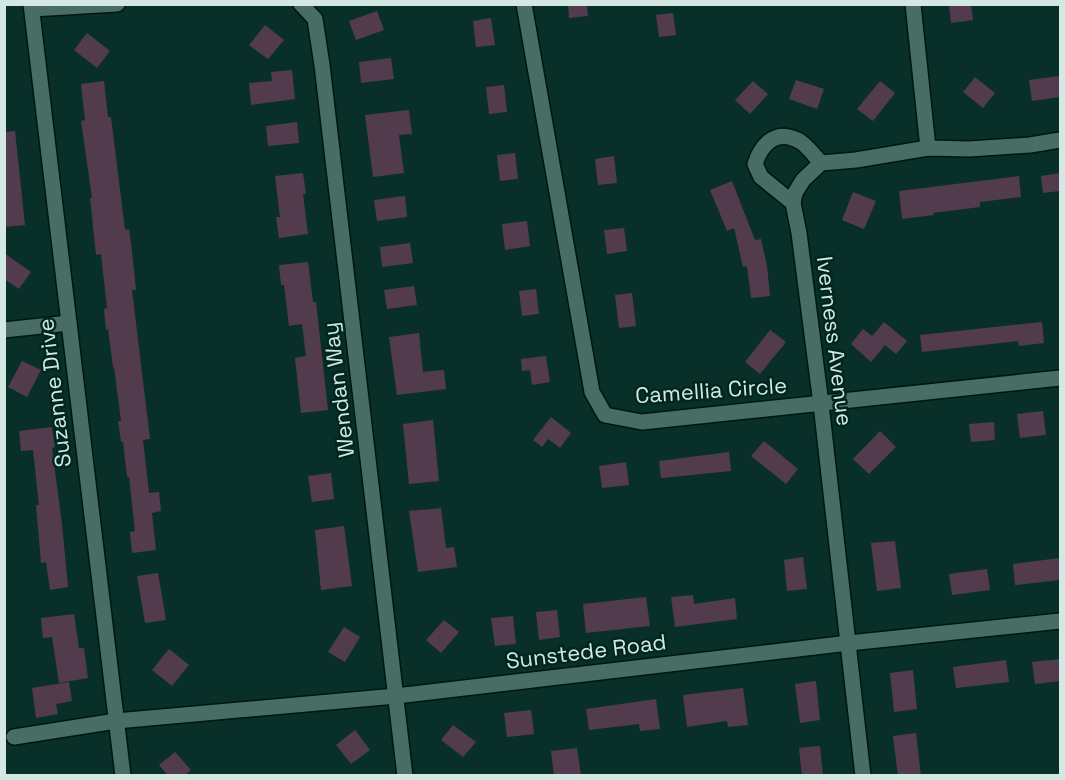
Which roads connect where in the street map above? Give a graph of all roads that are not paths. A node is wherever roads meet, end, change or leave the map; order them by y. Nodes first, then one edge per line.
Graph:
1 (117, 4) edge
2 (301, 4) edge
3 (524, 4) edge
4 (913, 4) edge
5 (31, 7) edge
6 (1060, 140) edge
7 (928, 148) junction
8 (820, 163) junction
9 (793, 203) junction
10 (69, 323) junction
11 (4, 330) edge
12 (1060, 378) edge
13 (821, 404) junction
14 (1060, 621) edge
15 (849, 643) junction
16 (396, 696) junction
17 (116, 721) junction
18 (15, 738) dead end
19 (123, 776) edge
20 (405, 776) edge
21 (863, 776) edge

1 - 5 street
2 - 16 street, Wendan Way
3 - 13 street, Camellia Circle
4 - 7 street
5 - 10 street, Suzanne Drive
6 - 7 street
7 - 8 street
8 - 9 street
8 - 9 street
9 - 13 street, Iverness Avenue
10 - 11 street
10 - 17 street, Suzanne Drive
12 - 13 street, Camellia Circle
13 - 15 street, Iverness Avenue
14 - 15 street, Sunstede Road
15 - 16 street, Sunstede Road
15 - 21 street, Iverness Avenue
16 - 17 street, Sunstede Road
16 - 20 street, Wendan Way
17 - 18 street, Sunstede Road
17 - 19 street, Suzanne Drive

